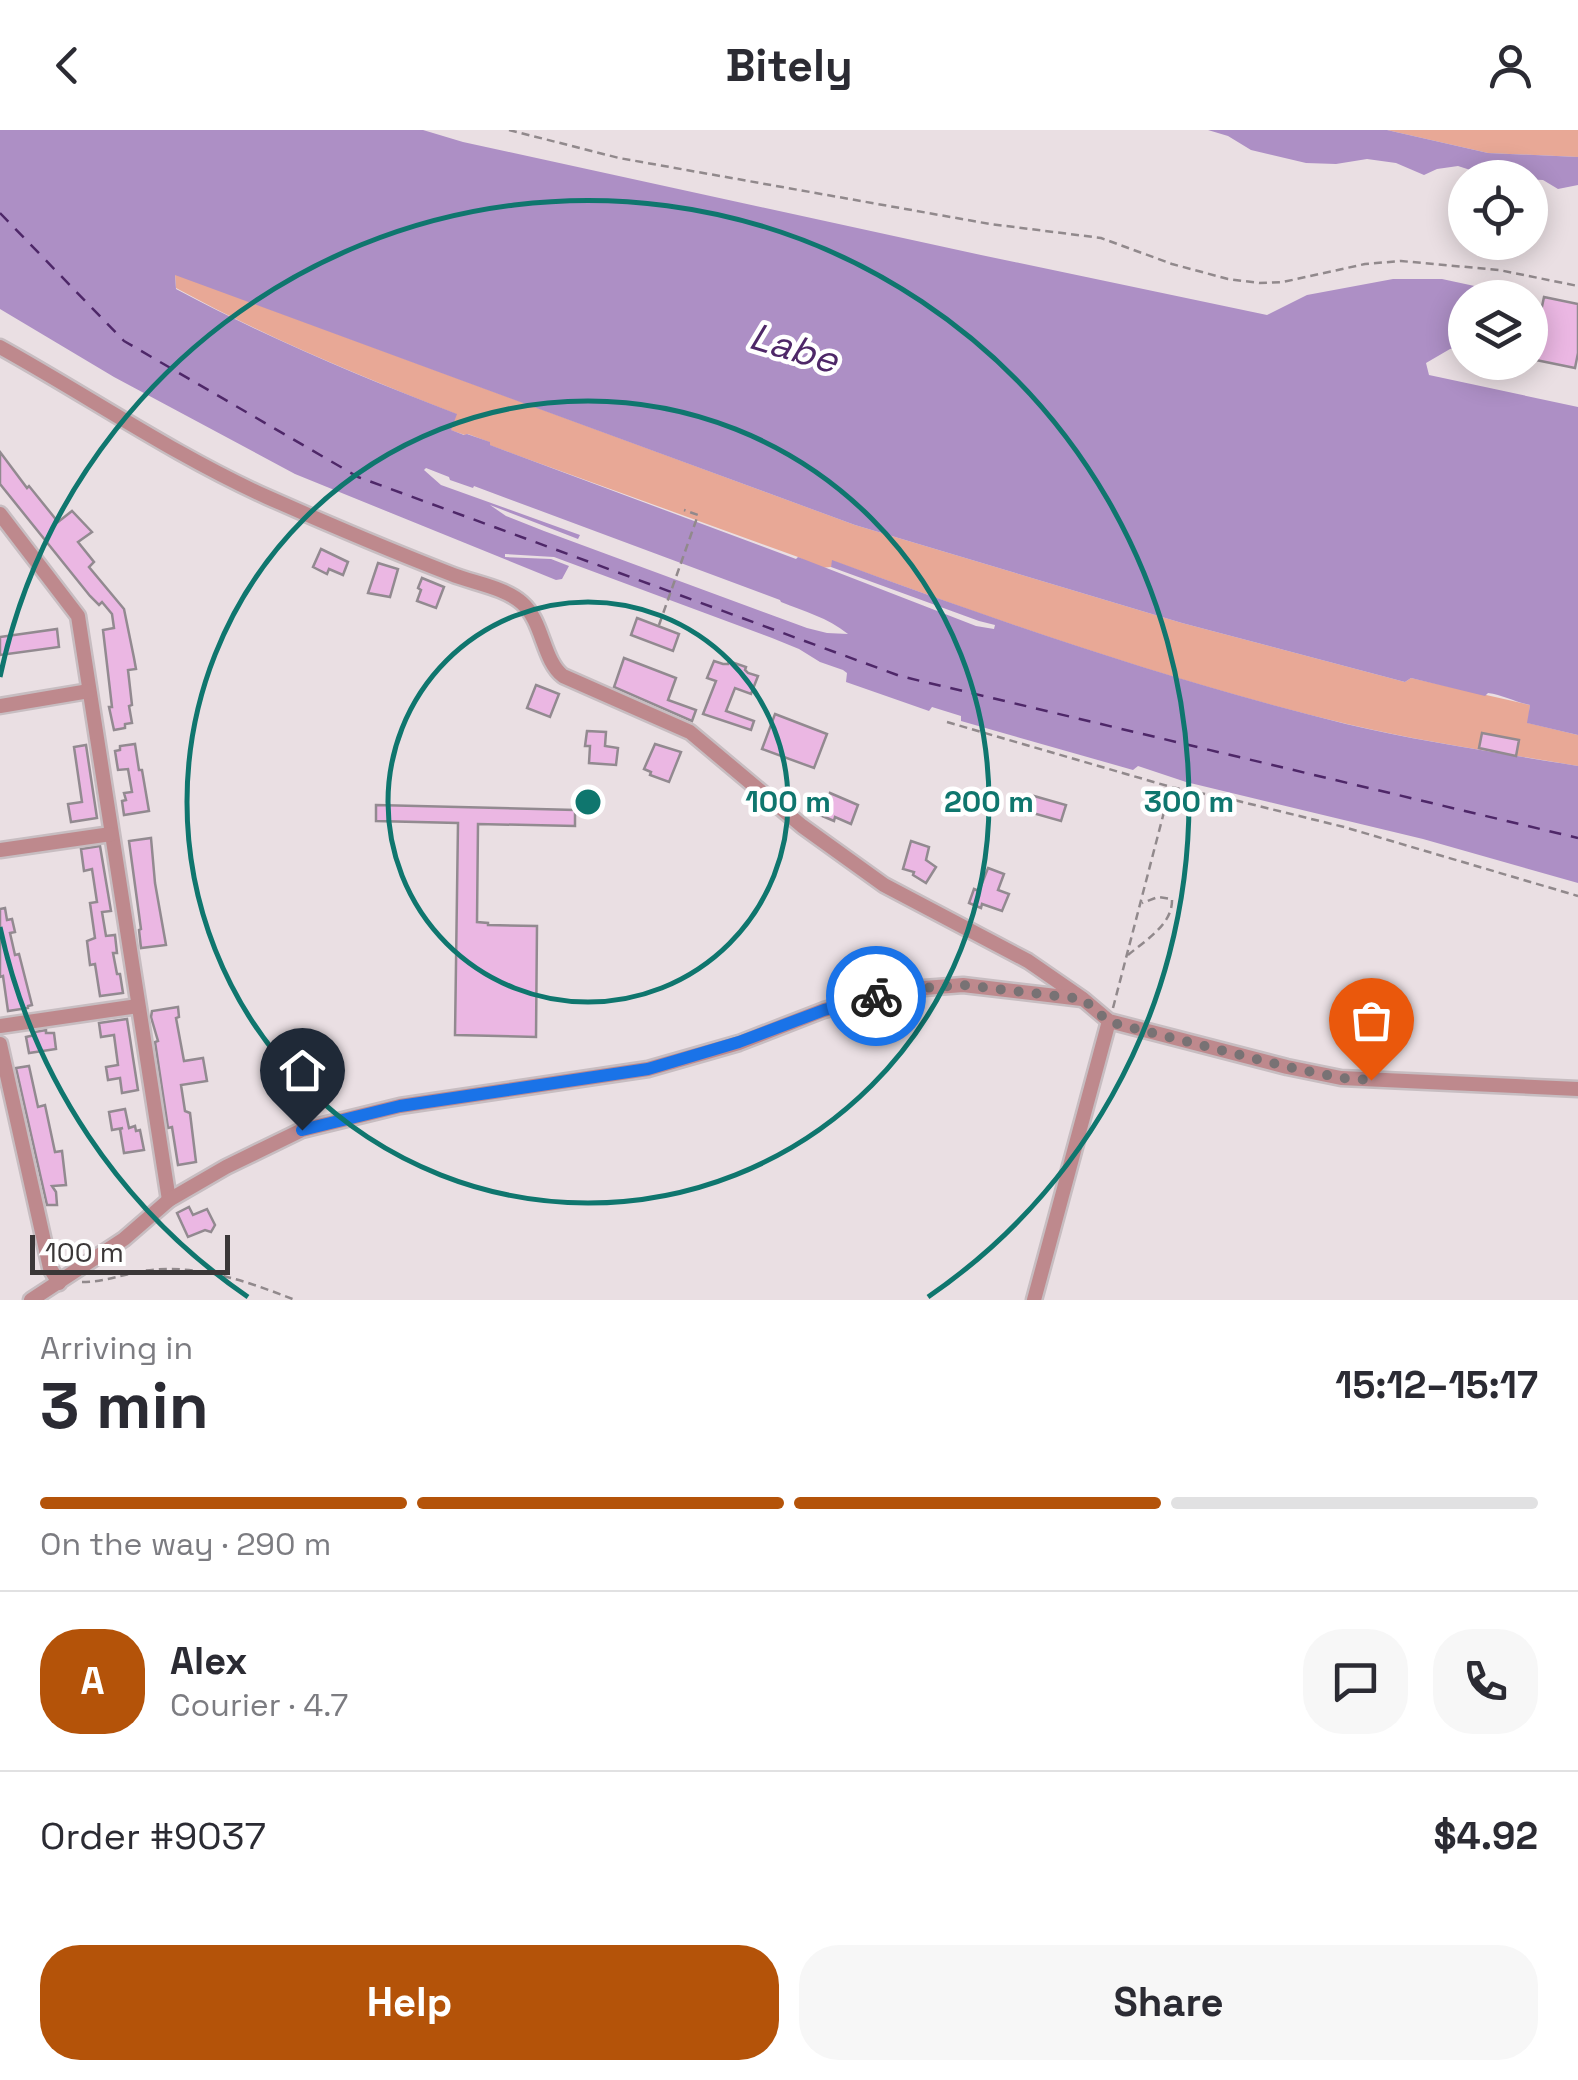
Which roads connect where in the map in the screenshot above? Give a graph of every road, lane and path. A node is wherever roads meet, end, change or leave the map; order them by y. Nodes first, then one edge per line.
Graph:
1 (509, 130) edge
2 (1578, 286) edge
3 (0, 347) edge
4 (684, 510) dead end
5 (0, 514) edge
6 (659, 625) dead end
7 (89, 691) junction
8 (0, 706) edge
9 (947, 722) dead end
10 (1171, 788) junction
11 (111, 834) junction
12 (0, 850) edge
13 (1578, 896) edge
14 (1140, 903) junction
15 (1126, 956) junction
16 (1083, 999) junction
17 (138, 1006) junction
18 (1109, 1022) junction
19 (0, 1026) edge
20 (0, 1044) edge
21 (1578, 1089) edge
22 (169, 1200) junction
23 (59, 1284) junction
24 (31, 1300) edge
25 (294, 1300) edge
26 (1034, 1300) edge

1 - 2 path
3 - 16 street
4 - 6 path
5 - 7 street
7 - 8 street
7 - 11 street
9 - 10 path
10 - 13 path
10 - 14 path
11 - 12 street
11 - 17 street
14 - 15 path
14 - 15 path
15 - 18 path
16 - 18 street
16 - 22 street
17 - 19 street
17 - 22 street
18 - 21 street
18 - 26 street
20 - 23 street
22 - 23 street
23 - 24 street
23 - 25 path

